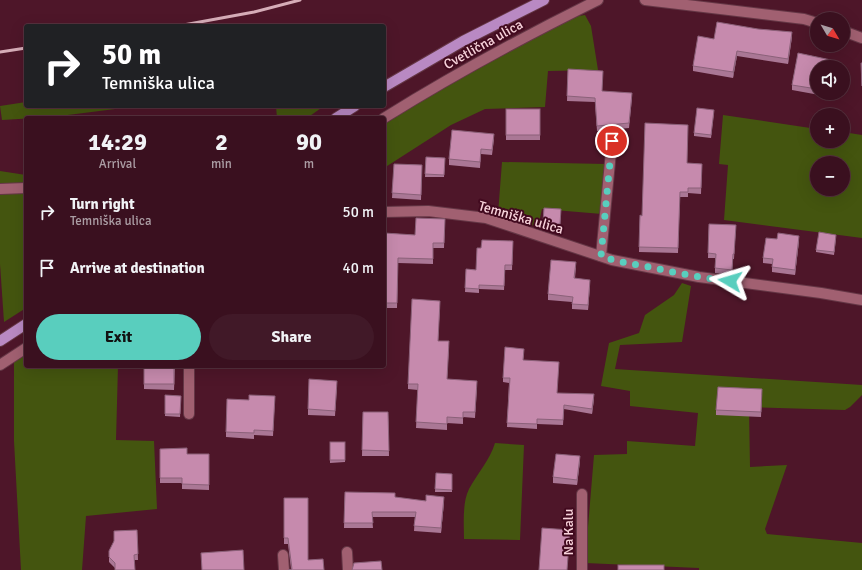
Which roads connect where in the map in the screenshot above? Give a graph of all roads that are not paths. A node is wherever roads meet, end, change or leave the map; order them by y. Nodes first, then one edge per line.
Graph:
1 (544, 0) edge
2 (598, 0) edge
3 (646, 0) edge
4 (584, 3) edge
5 (810, 21) edge
6 (850, 33) edge
7 (862, 38) edge
8 (386, 86) edge
9 (352, 108) edge
10 (339, 116) edge
11 (386, 117) edge
12 (612, 141) dead end
13 (24, 188) edge
14 (0, 189) edge
15 (386, 212) edge
16 (601, 256) junction
17 (862, 300) edge
18 (24, 325) edge
19 (0, 341) edge
20 (24, 349) edge
21 (0, 365) edge
22 (189, 368) edge
23 (189, 414) dead end
24 (582, 494) dead end
25 (347, 552) dead end
26 (283, 555) dead end
27 (284, 570) edge
28 (348, 570) edge
29 (582, 570) edge

1 - 8 main road
2 - 4 street, Cvetlična ulica
3 - 5 street
4 - 11 street, Cvetlična ulica
6 - 7 street
9 - 10 main road
12 - 16 street
13 - 14 street
15 - 16 street, Temniška ulica
16 - 17 street, Temniška ulica
18 - 19 main road
20 - 21 street
22 - 23 street
24 - 29 street, Na Kalu
25 - 28 street
26 - 27 street

